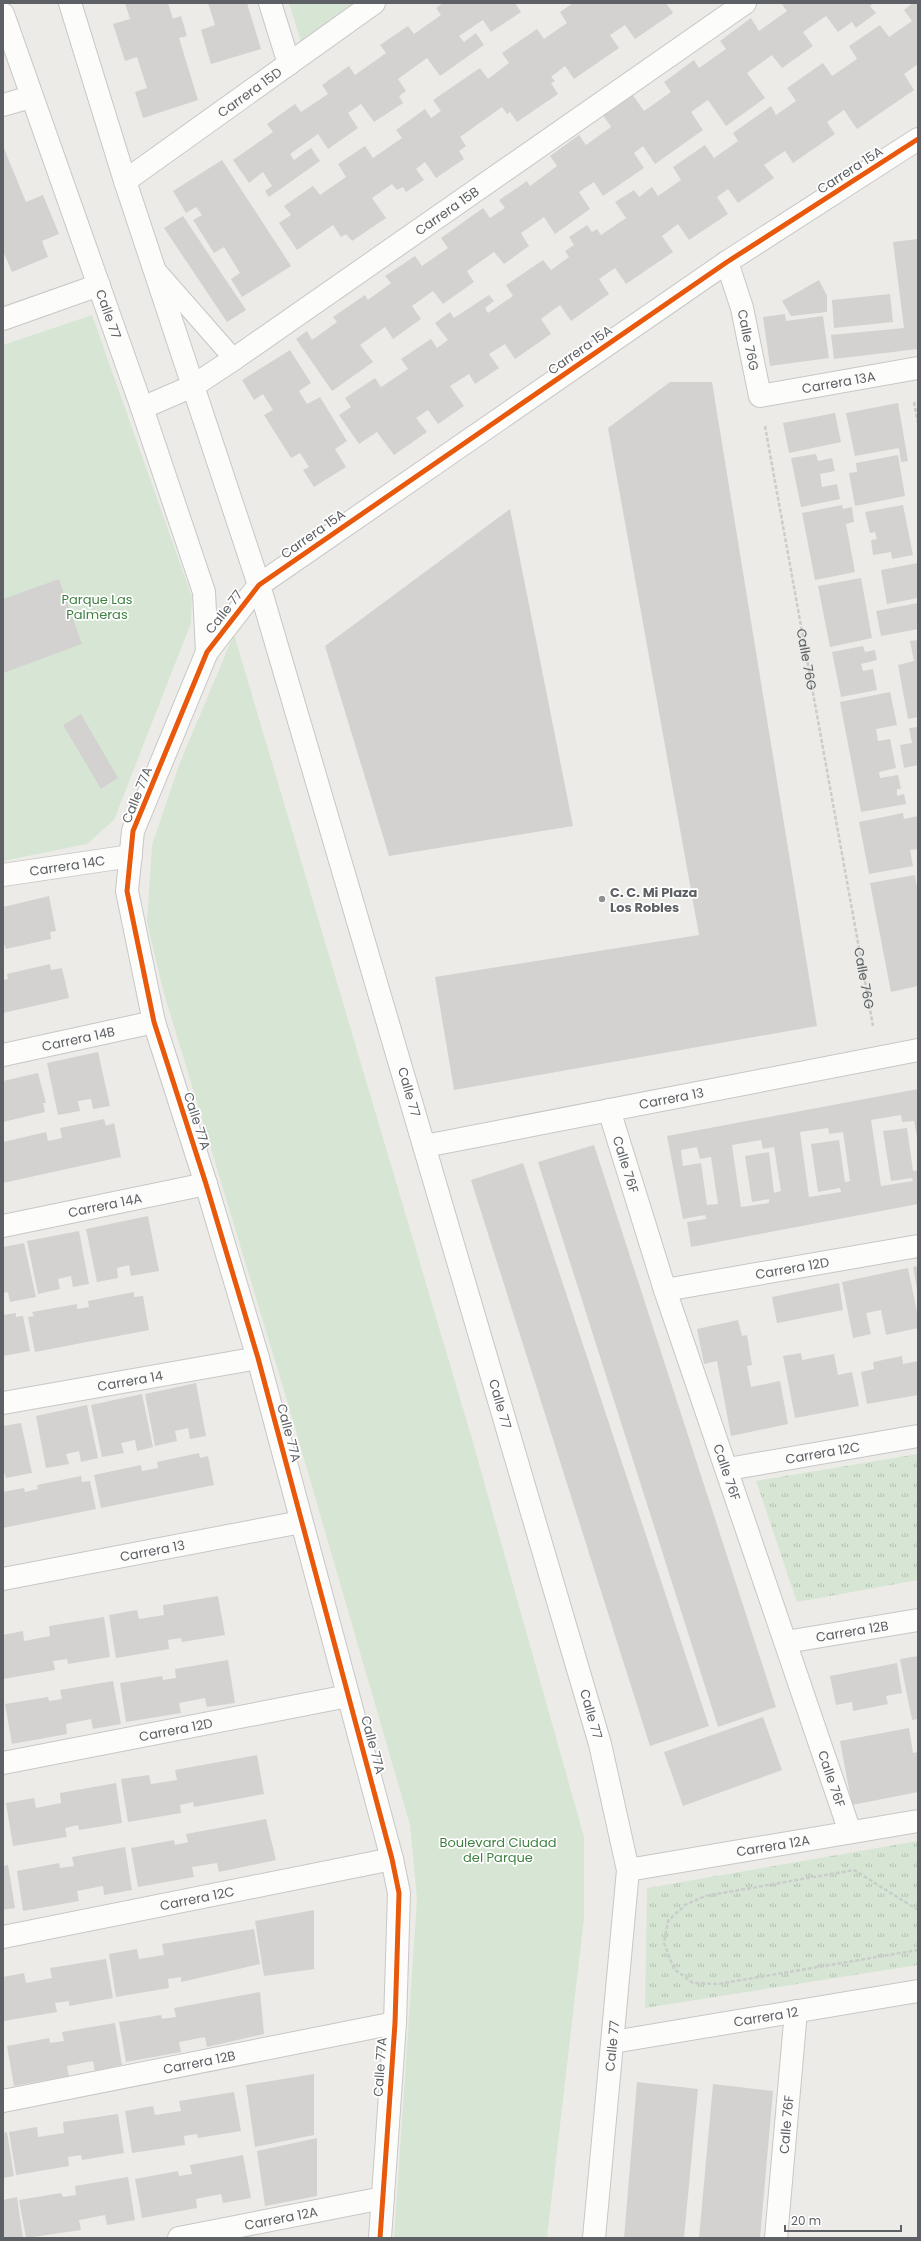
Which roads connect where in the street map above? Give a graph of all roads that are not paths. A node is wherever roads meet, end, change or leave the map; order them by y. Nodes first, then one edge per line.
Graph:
1 (70, 3) edge
2 (270, 3) edge
3 (374, 3) edge
4 (745, 3) edge
5 (3, 14) edge
6 (289, 64) junction
7 (31, 97) junction
8 (3, 105) edge
9 (918, 139) edge
10 (125, 181) junction
11 (727, 262) junction
12 (154, 268) junction
13 (99, 285) junction
14 (3, 319) edge
15 (234, 359) junction
16 (918, 368) edge
17 (193, 386) junction
18 (760, 396) joint
19 (142, 408) junction
20 (259, 585) junction
21 (207, 652) junction
22 (131, 856) junction
23 (3, 875) edge
24 (154, 1022) junction
25 (918, 1050) edge
26 (3, 1055) edge
27 (609, 1110) junction
28 (425, 1146) junction
29 (206, 1184) junction
30 (3, 1226) edge
31 (918, 1246) edge
32 (665, 1290) junction
33 (258, 1358) junction
34 (3, 1402) edge
35 (918, 1436) edge
36 (728, 1469) junction
37 (301, 1522) junction
38 (3, 1579) edge
39 (918, 1620) edge
40 (786, 1642) junction
41 (348, 1696) junction
42 (3, 1763) edge
43 (918, 1821) edge
44 (850, 1832) junction
45 (392, 1859) junction
46 (628, 1870) junction
47 (3, 1937) edge
48 (918, 1990) edge
49 (796, 2011) junction
50 (394, 2023) junction
51 (613, 2042) junction
52 (3, 2101) edge
53 (383, 2198) junction
54 (179, 2238) edge
55 (380, 2238) edge
56 (594, 2238) edge
57 (776, 2238) edge

1 - 10 street, Calle 77
2 - 6 street
3 - 6 street, Carrera 15D
4 - 15 street, Carrera 15B
5 - 7 street, Calle 77
6 - 10 street, Carrera 15D
7 - 8 street
7 - 13 street, Calle 77
9 - 11 street, Carrera 15A
10 - 12 street, Calle 77
11 - 18 street, Calle 76G
11 - 20 street, Carrera 15A
12 - 15 lane
12 - 17 street, Calle 77
13 - 14 street
13 - 19 street, Calle 77
15 - 17 street, Carrera 15B
16 - 18 street, Carrera 13A
17 - 19 street, Carrera 15B
17 - 20 street, Calle 77
19 - 21 street, Calle 77
20 - 21 street, Calle 77
20 - 28 street, Calle 77
21 - 22 street, Calle 77A
22 - 23 street, Carrera 14C
22 - 24 street, Calle 77A
24 - 26 street, Carrera 14B
24 - 29 street, Calle 77A
25 - 27 street, Carrera 13
27 - 28 street, Carrera 13
27 - 32 street, Calle 76F
28 - 46 street, Calle 77
29 - 30 street, Carrera 14A
29 - 33 street, Calle 77A
31 - 32 street, Carrera 12D
32 - 36 street, Calle 76F
33 - 34 street, Carrera 14
33 - 37 street, Calle 77A
35 - 36 street, Carrera 12C
36 - 40 street, Calle 76F
37 - 38 street, Carrera 13
37 - 41 street, Calle 77A
39 - 40 street, Carrera 12B
40 - 44 street, Calle 76F
41 - 42 street, Carrera 12D
41 - 45 street, Calle 77A
43 - 44 street, Carrera 12A
44 - 46 street, Carrera 12A
45 - 47 street, Carrera 12C
45 - 50 street, Calle 77A
46 - 51 street, Calle 77
48 - 49 street, Carrera 12
49 - 51 street, Carrera 12
49 - 57 street, Calle 76F
50 - 52 street, Carrera 12B
50 - 53 street, Calle 77A
51 - 56 street, Calle 77
53 - 54 street, Carrera 12A
53 - 55 street, Calle 77A

